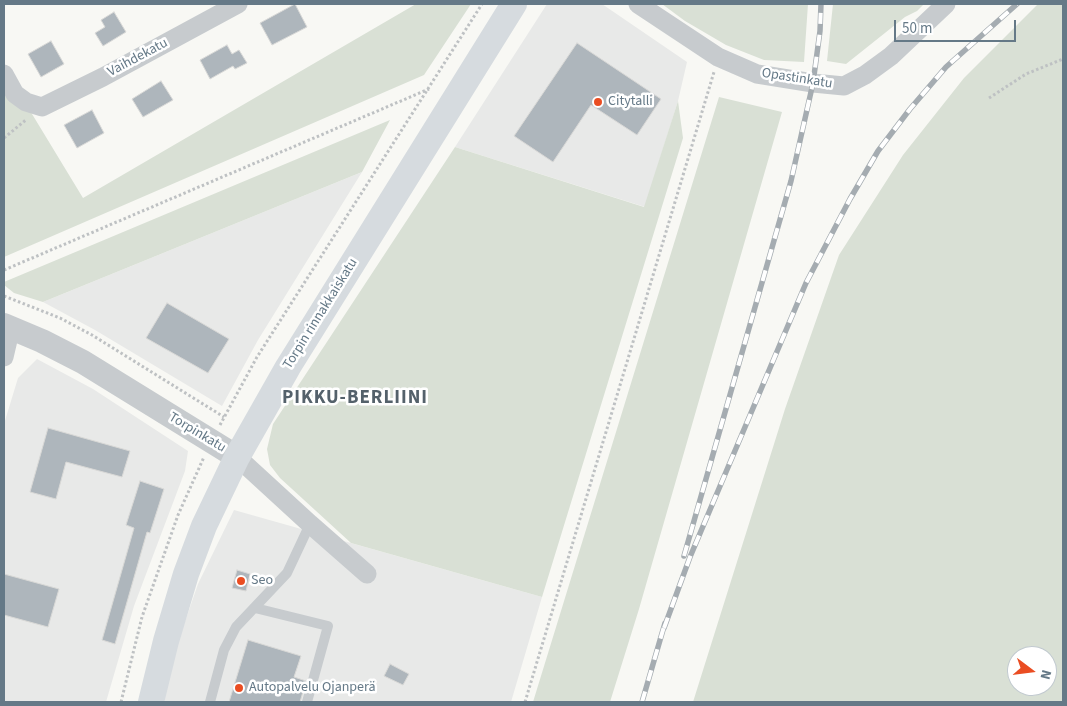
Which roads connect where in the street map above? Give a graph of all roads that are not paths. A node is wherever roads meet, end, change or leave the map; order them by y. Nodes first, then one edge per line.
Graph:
1 (238, 4) edge
2 (514, 4) edge
3 (638, 4) edge
4 (946, 4) edge
5 (4, 74) edge
6 (8, 326) edge
7 (4, 357) edge
8 (238, 457) junction
9 (310, 524) junction
10 (367, 574) dead end
11 (255, 608) junction
12 (151, 702) edge
13 (210, 702) edge
14 (307, 702) edge

1 - 5 street, Vaihdekatu
2 - 8 main road, Torpin rinnakkaiskatu
3 - 4 street, Opastinkatu
6 - 7 street
6 - 8 street, Torpinkatu
8 - 9 street, Torpinkatu
8 - 12 main road, Torpin rinnakkaiskatu
9 - 10 street, Torpinkatu
9 - 11 lane
11 - 13 lane
11 - 14 lane

